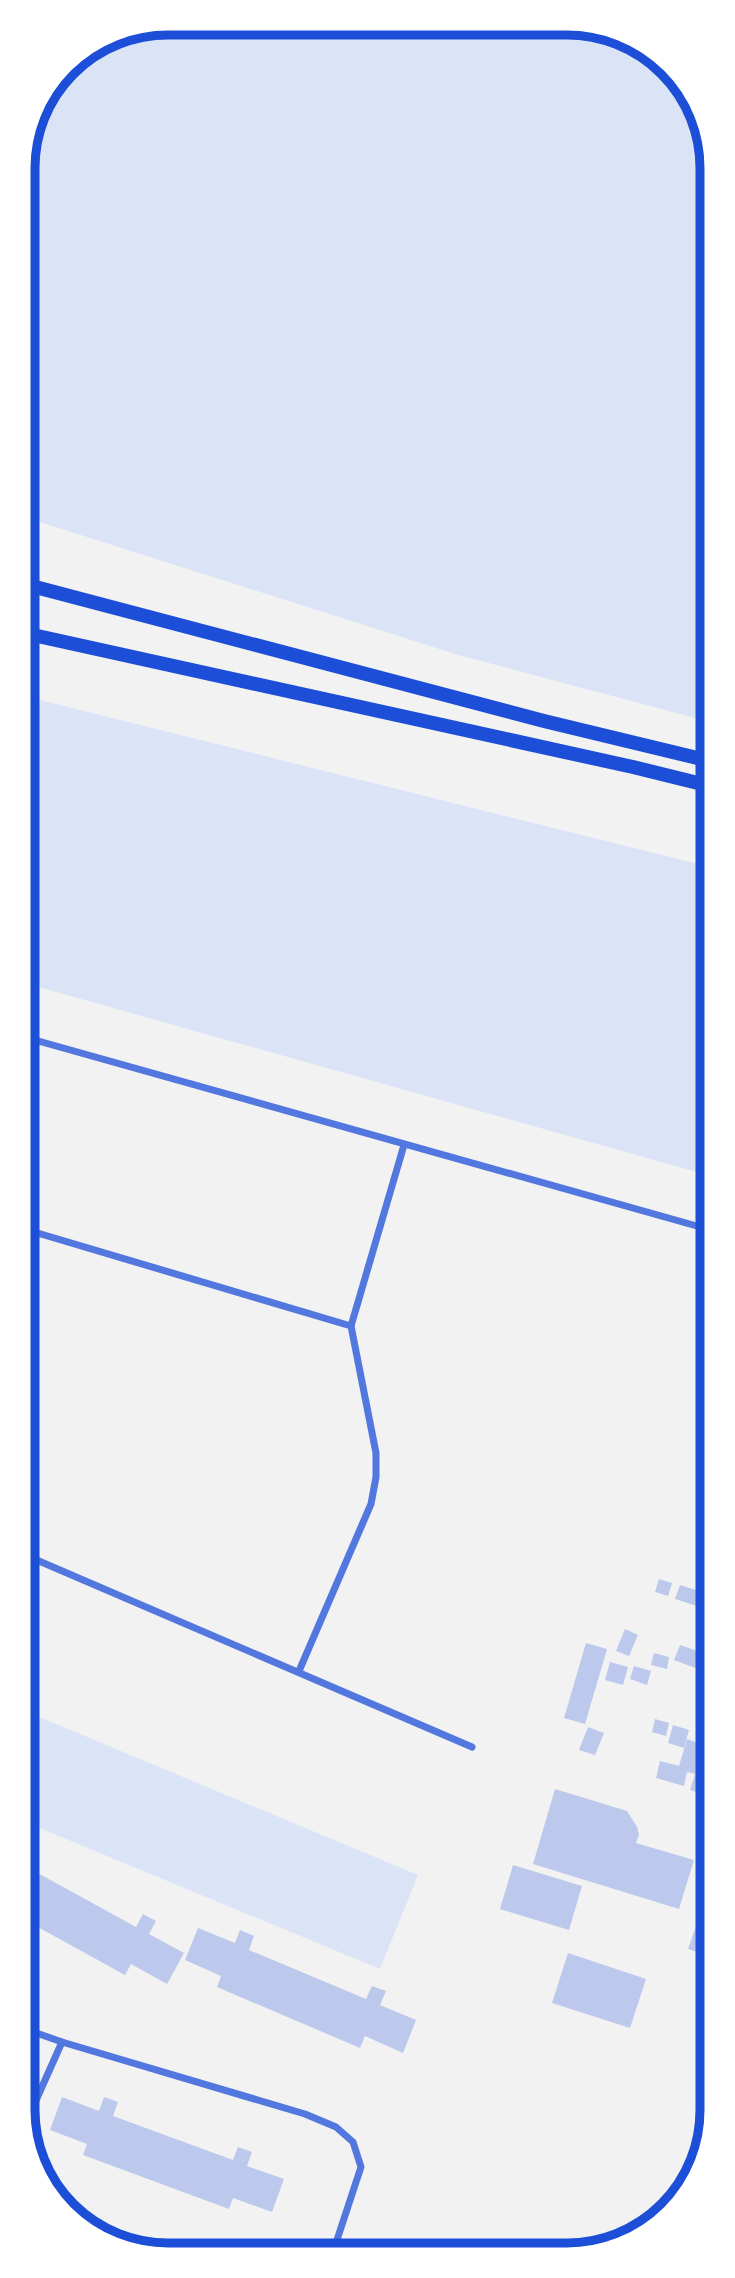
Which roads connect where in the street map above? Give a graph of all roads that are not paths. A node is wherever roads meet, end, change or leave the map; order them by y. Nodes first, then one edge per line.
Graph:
1 (35, 587) edge
2 (35, 636) edge
3 (700, 759) edge
4 (700, 784) edge
5 (35, 1040) edge
6 (404, 1145) junction
7 (700, 1227) edge
8 (35, 1232) edge
9 (351, 1326) junction
10 (35, 1559) edge
11 (299, 1671) junction
12 (472, 1747) dead end
13 (35, 2033) edge
14 (62, 2042) junction
15 (35, 2103) edge
16 (336, 2243) edge

1 - 3 main road
2 - 4 main road
5 - 6 street
6 - 7 street
6 - 9 street
8 - 9 street
9 - 11 street
10 - 11 street
11 - 12 street
13 - 14 street
14 - 15 street
14 - 16 street

